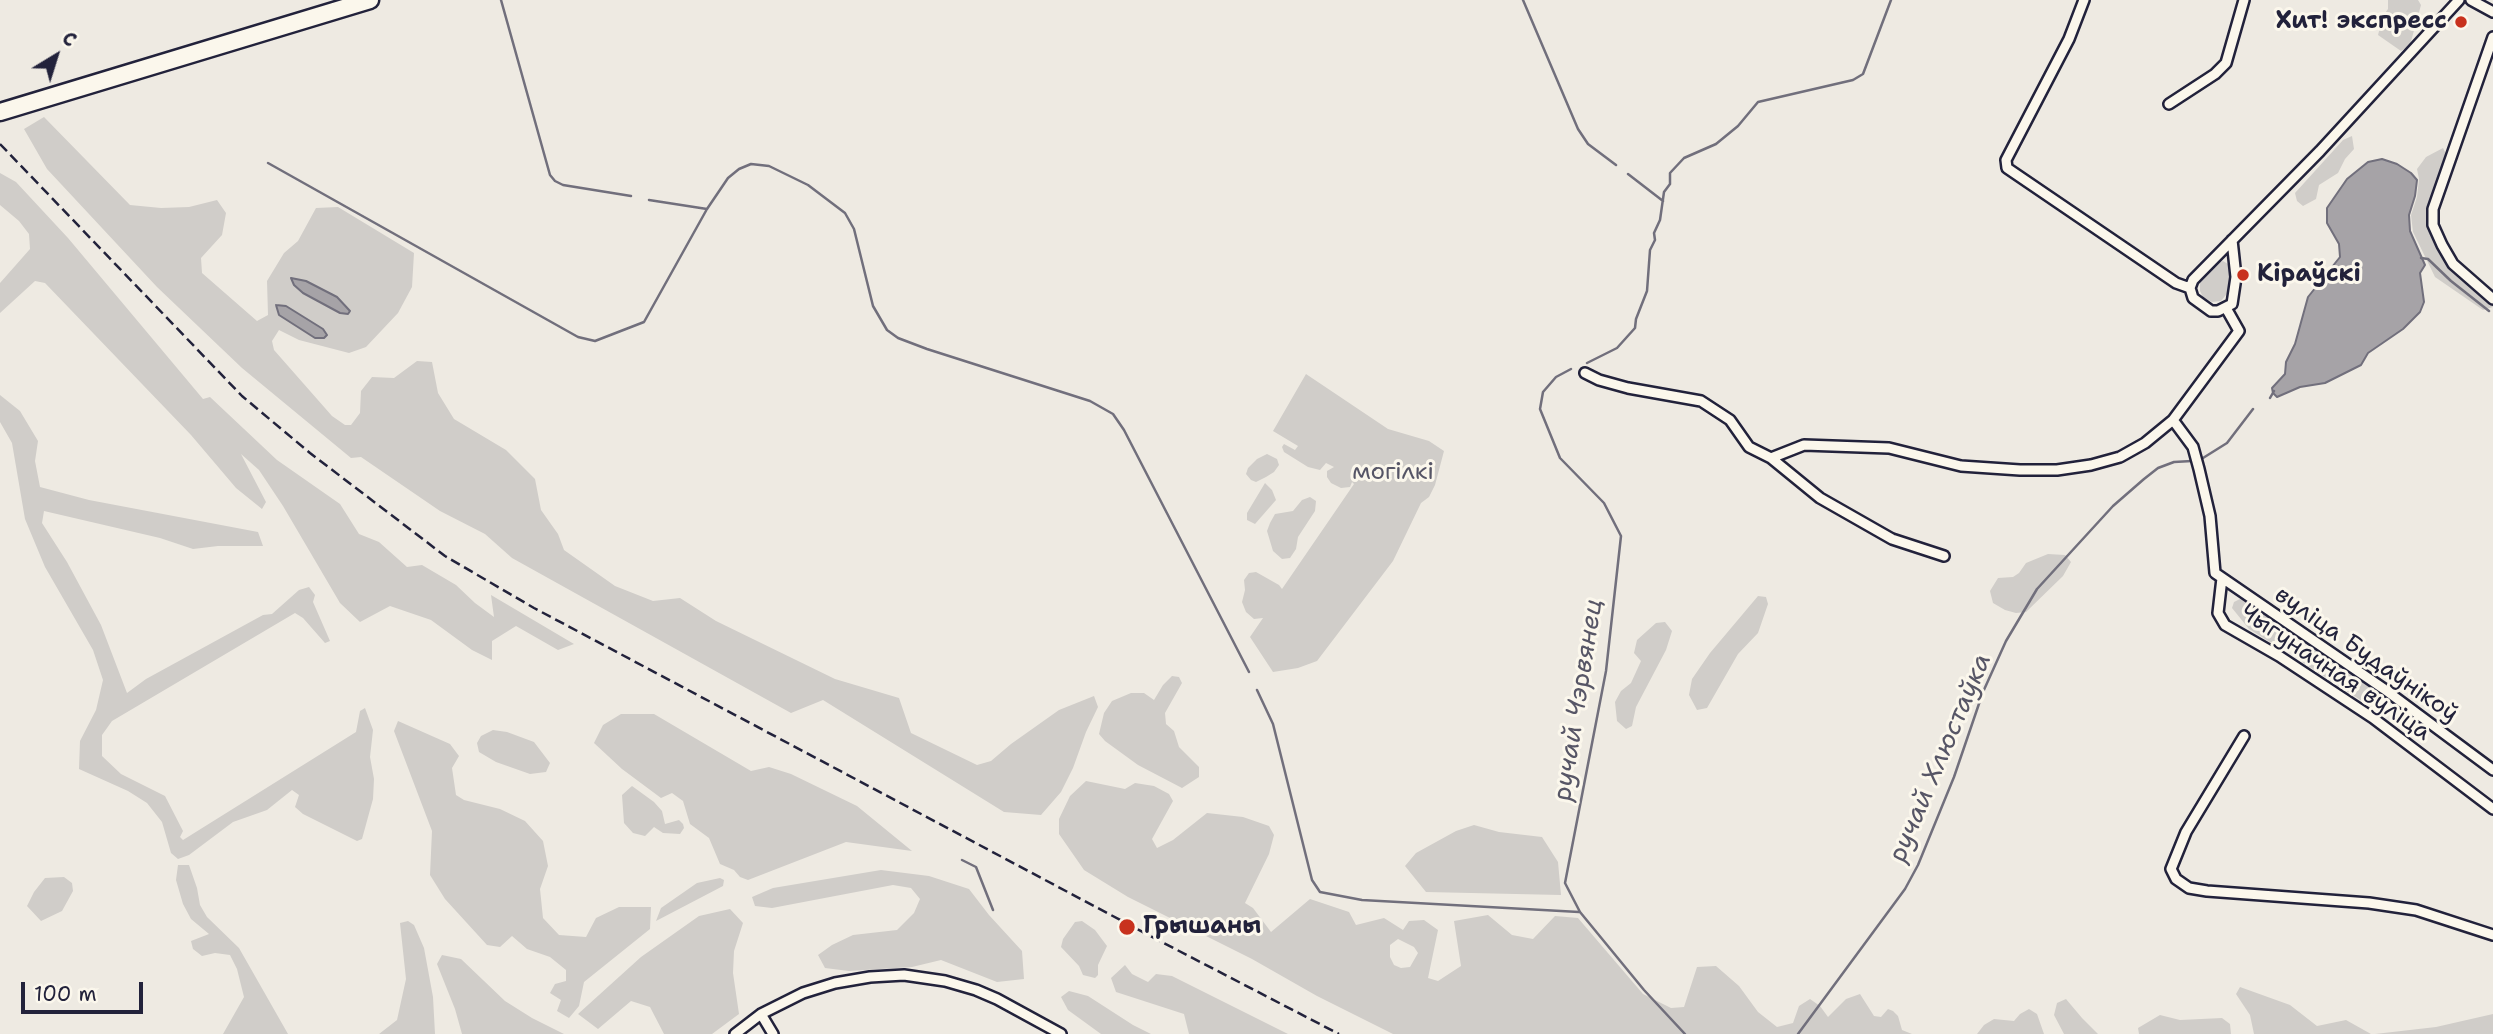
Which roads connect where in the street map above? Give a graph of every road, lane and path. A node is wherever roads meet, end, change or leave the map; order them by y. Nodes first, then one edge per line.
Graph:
1 (370, 0) edge
2 (2084, 0) edge
3 (2244, 0) edge
4 (2459, 0) edge
5 (2471, 0) edge
6 (2493, 12) edge
7 (2493, 37) edge
8 (2169, 104) dead end
9 (0, 112) edge
10 (2232, 240) junction
11 (2190, 288) junction
12 (2493, 299) edge
13 (2226, 308) junction
14 (1585, 373) dead end
15 (2173, 420) junction
16 (1771, 458) junction
17 (1944, 556) dead end
18 (2219, 575) junction
19 (2244, 736) dead end
20 (2493, 769) edge
21 (2493, 809) edge
22 (2493, 935) edge
23 (761, 1014) junction
24 (735, 1034) edge
25 (773, 1034) edge
26 (1061, 1034) edge

1 - 9 highway
2 - 11 street
3 - 8 street
4 - 10 street
5 - 6 street
7 - 12 street
10 - 11 street
10 - 13 street
11 - 13 street
13 - 15 street
14 - 16 street
15 - 16 street
15 - 18 street, Чыгуначная вуліца
16 - 17 street
18 - 20 street, вуліца Будаўнікоў
18 - 21 street, Чыгуначная вуліца
19 - 22 street
23 - 24 street
23 - 25 street
23 - 26 street

